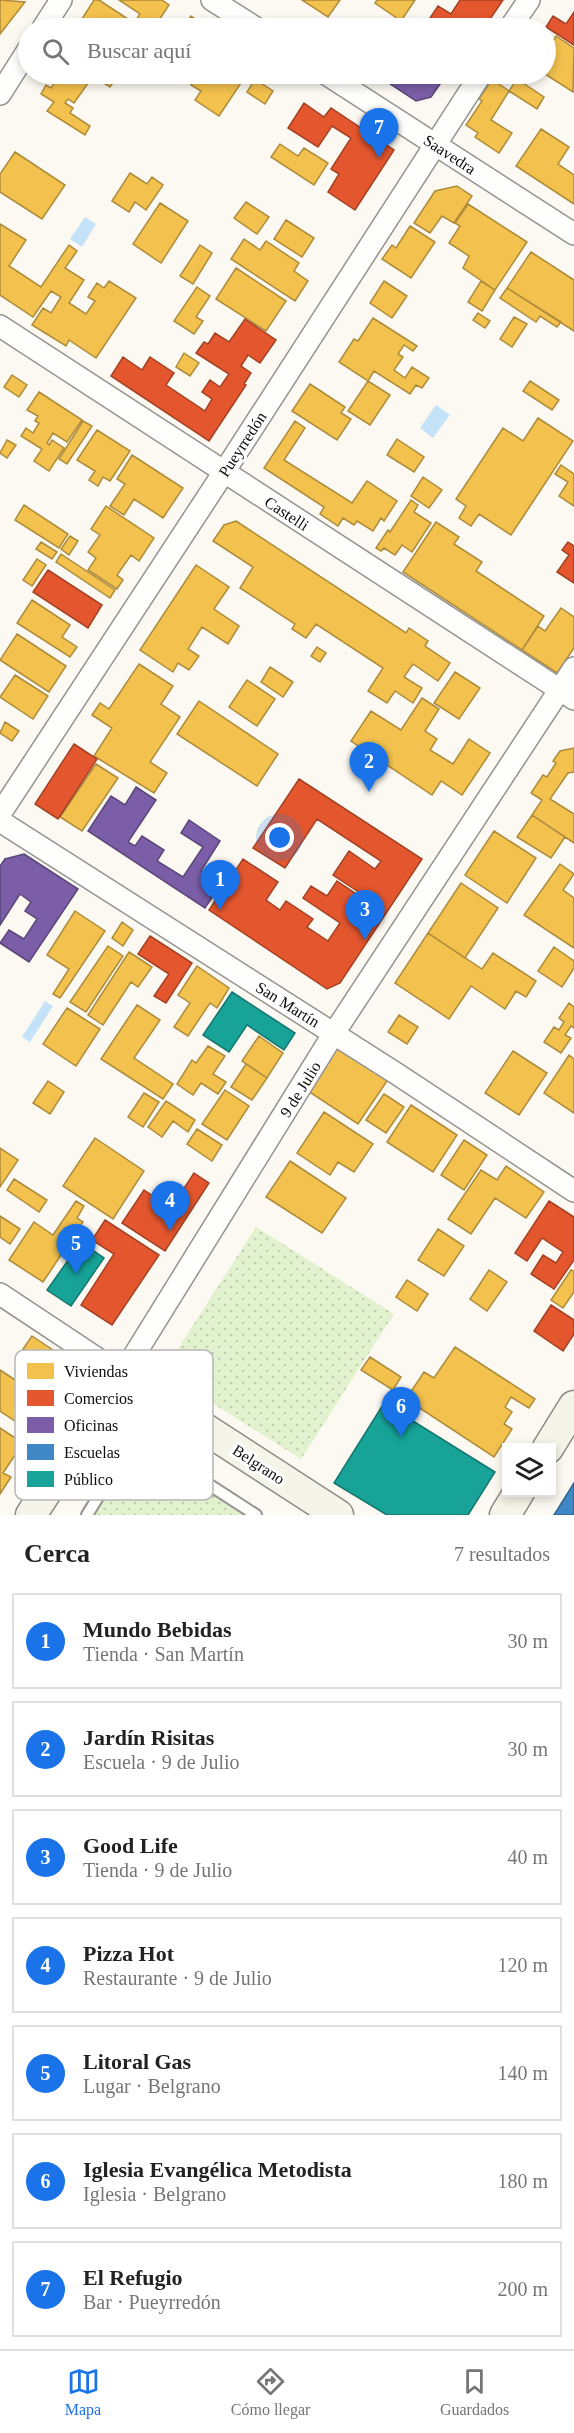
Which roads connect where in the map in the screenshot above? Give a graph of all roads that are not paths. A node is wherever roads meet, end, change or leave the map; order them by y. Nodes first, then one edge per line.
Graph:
1 (61, 0) edge
2 (212, 0) edge
3 (528, 0) edge
4 (49, 18) edge
5 (240, 18) edge
6 (516, 18) edge
7 (18, 66) edge
8 (342, 84) edge
9 (474, 84) edge
10 (0, 94) edge
11 (435, 144) junction
12 (574, 234) edge
13 (0, 326) edge
14 (224, 472) junction
15 (574, 668) edge
16 (567, 695) edge
17 (0, 814) edge
18 (0, 821) edge
19 (334, 1033) junction
20 (574, 1191) edge
21 (0, 1294) edge
22 (84, 1350) edge
23 (137, 1350) edge
24 (574, 1406) edge
25 (213, 1433) edge
26 (551, 1443) edge
27 (213, 1487) edge
28 (516, 1497) edge
29 (41, 1500) edge
30 (96, 1500) edge
31 (31, 1515) edge
32 (87, 1515) edge
33 (256, 1515) edge
34 (338, 1515) edge
35 (505, 1515) edge

1 - 4 street
2 - 5 street
3 - 6 street
7 - 10 street
8 - 11 street, Saavedra
9 - 11 street, Pueyrredón
11 - 12 street, Saavedra
11 - 14 street, Pueyrredón
13 - 14 street, Castelli
14 - 16 street, Castelli
14 - 17 street, Pueyrredón
15 - 16 street, 9 de Julio
16 - 19 street, 9 de Julio
18 - 19 street, San Martín
19 - 20 street, San Martín
19 - 23 street, 9 de Julio
21 - 22 street, Belgrano
24 - 26 main road
25 - 34 main road, Belgrano
27 - 33 lane
28 - 35 main road
29 - 31 main road, 9 de Julio
30 - 32 lane

